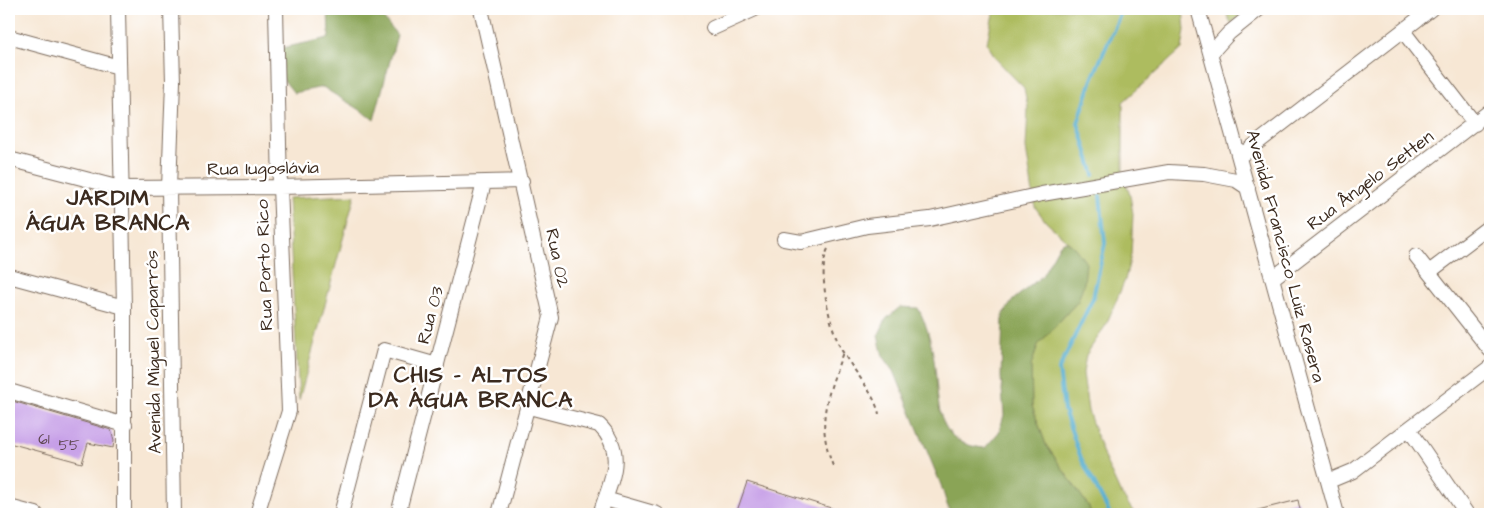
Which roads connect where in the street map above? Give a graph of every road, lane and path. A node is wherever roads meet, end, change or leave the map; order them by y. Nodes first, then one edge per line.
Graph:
1 (118, 9) edge
2 (171, 9) edge
3 (276, 9) edge
4 (481, 9) edge
5 (755, 9) edge
6 (1198, 9) edge
7 (1259, 9) edge
8 (1431, 9) edge
9 (713, 28) dead end
10 (1403, 31) junction
11 (9, 38) edge
12 (1211, 53) junction
13 (120, 67) junction
14 (1490, 111) edge
15 (1475, 124) junction
16 (1240, 157) junction
17 (9, 159) edge
18 (522, 181) junction
19 (484, 183) junction
20 (280, 187) junction
21 (120, 188) junction
22 (169, 188) junction
23 (1248, 188) junction
24 (1490, 226) edge
25 (784, 240) dead end
26 (828, 247) dead end
27 (1416, 256) dead end
28 (1429, 272) junction
29 (9, 276) edge
30 (1273, 278) junction
31 (124, 307) junction
32 (1490, 350) edge
33 (843, 352) junction
34 (436, 365) junction
35 (1490, 367) edge
36 (9, 391) edge
37 (529, 407) junction
38 (879, 414) dead end
39 (125, 425) junction
40 (1409, 429) junction
41 (833, 466) dead end
42 (1329, 481) junction
43 (605, 499) junction
44 (9, 507) edge
45 (36, 514) edge
46 (124, 514) edge
47 (174, 514) edge
48 (257, 514) edge
49 (341, 514) edge
50 (398, 514) edge
51 (500, 514) edge
52 (600, 514) edge
53 (657, 514) edge
54 (1338, 514) edge
55 (1467, 514) edge

1 - 13 street, Avenida Miguel Caparrós
2 - 22 street, Avenida Miguel Caparrós
3 - 20 street, Rua Porto Rico
4 - 18 street, Rua 02
5 - 9 street
6 - 12 street, Avenida Francisco Luiz Rasera
7 - 12 street
8 - 10 street
10 - 15 street
10 - 16 street
11 - 13 street
12 - 16 street, Avenida Francisco Luiz Rasera
13 - 21 street, Avenida Miguel Caparrós
14 - 15 street, Rua Ângelo Setten
15 - 30 street, Rua Ângelo Setten
16 - 23 street, Avenida Francisco Luiz Rasera
17 - 21 street, Rua Iugoslávia
18 - 19 street, Rua Iugoslávia
18 - 37 street, Rua 02
19 - 20 street, Rua Iugoslávia
19 - 34 street, Rua 03
20 - 22 street, Rua Iugoslávia
20 - 48 street, Rua Porto Rico
21 - 22 street, Rua Iugoslávia
21 - 31 street, Avenida Miguel Caparrós
22 - 47 street, Avenida Miguel Caparrós
23 - 25 street
23 - 30 street, Avenida Francisco Luiz Rasera
24 - 28 street
26 - 33 path
27 - 28 street
28 - 32 street
29 - 31 street
30 - 42 street, Avenida Francisco Luiz Rasera
31 - 39 street, Avenida Miguel Caparrós
33 - 38 path
33 - 41 path
34 - 49 street
34 - 50 street, Rua 03
35 - 40 street
36 - 39 street
37 - 43 street
37 - 51 street, Rua 02
39 - 46 street, Avenida Miguel Caparrós
40 - 42 street
40 - 55 street
42 - 54 street, Avenida Francisco Luiz Rasera
43 - 52 street
43 - 53 street
44 - 45 street

